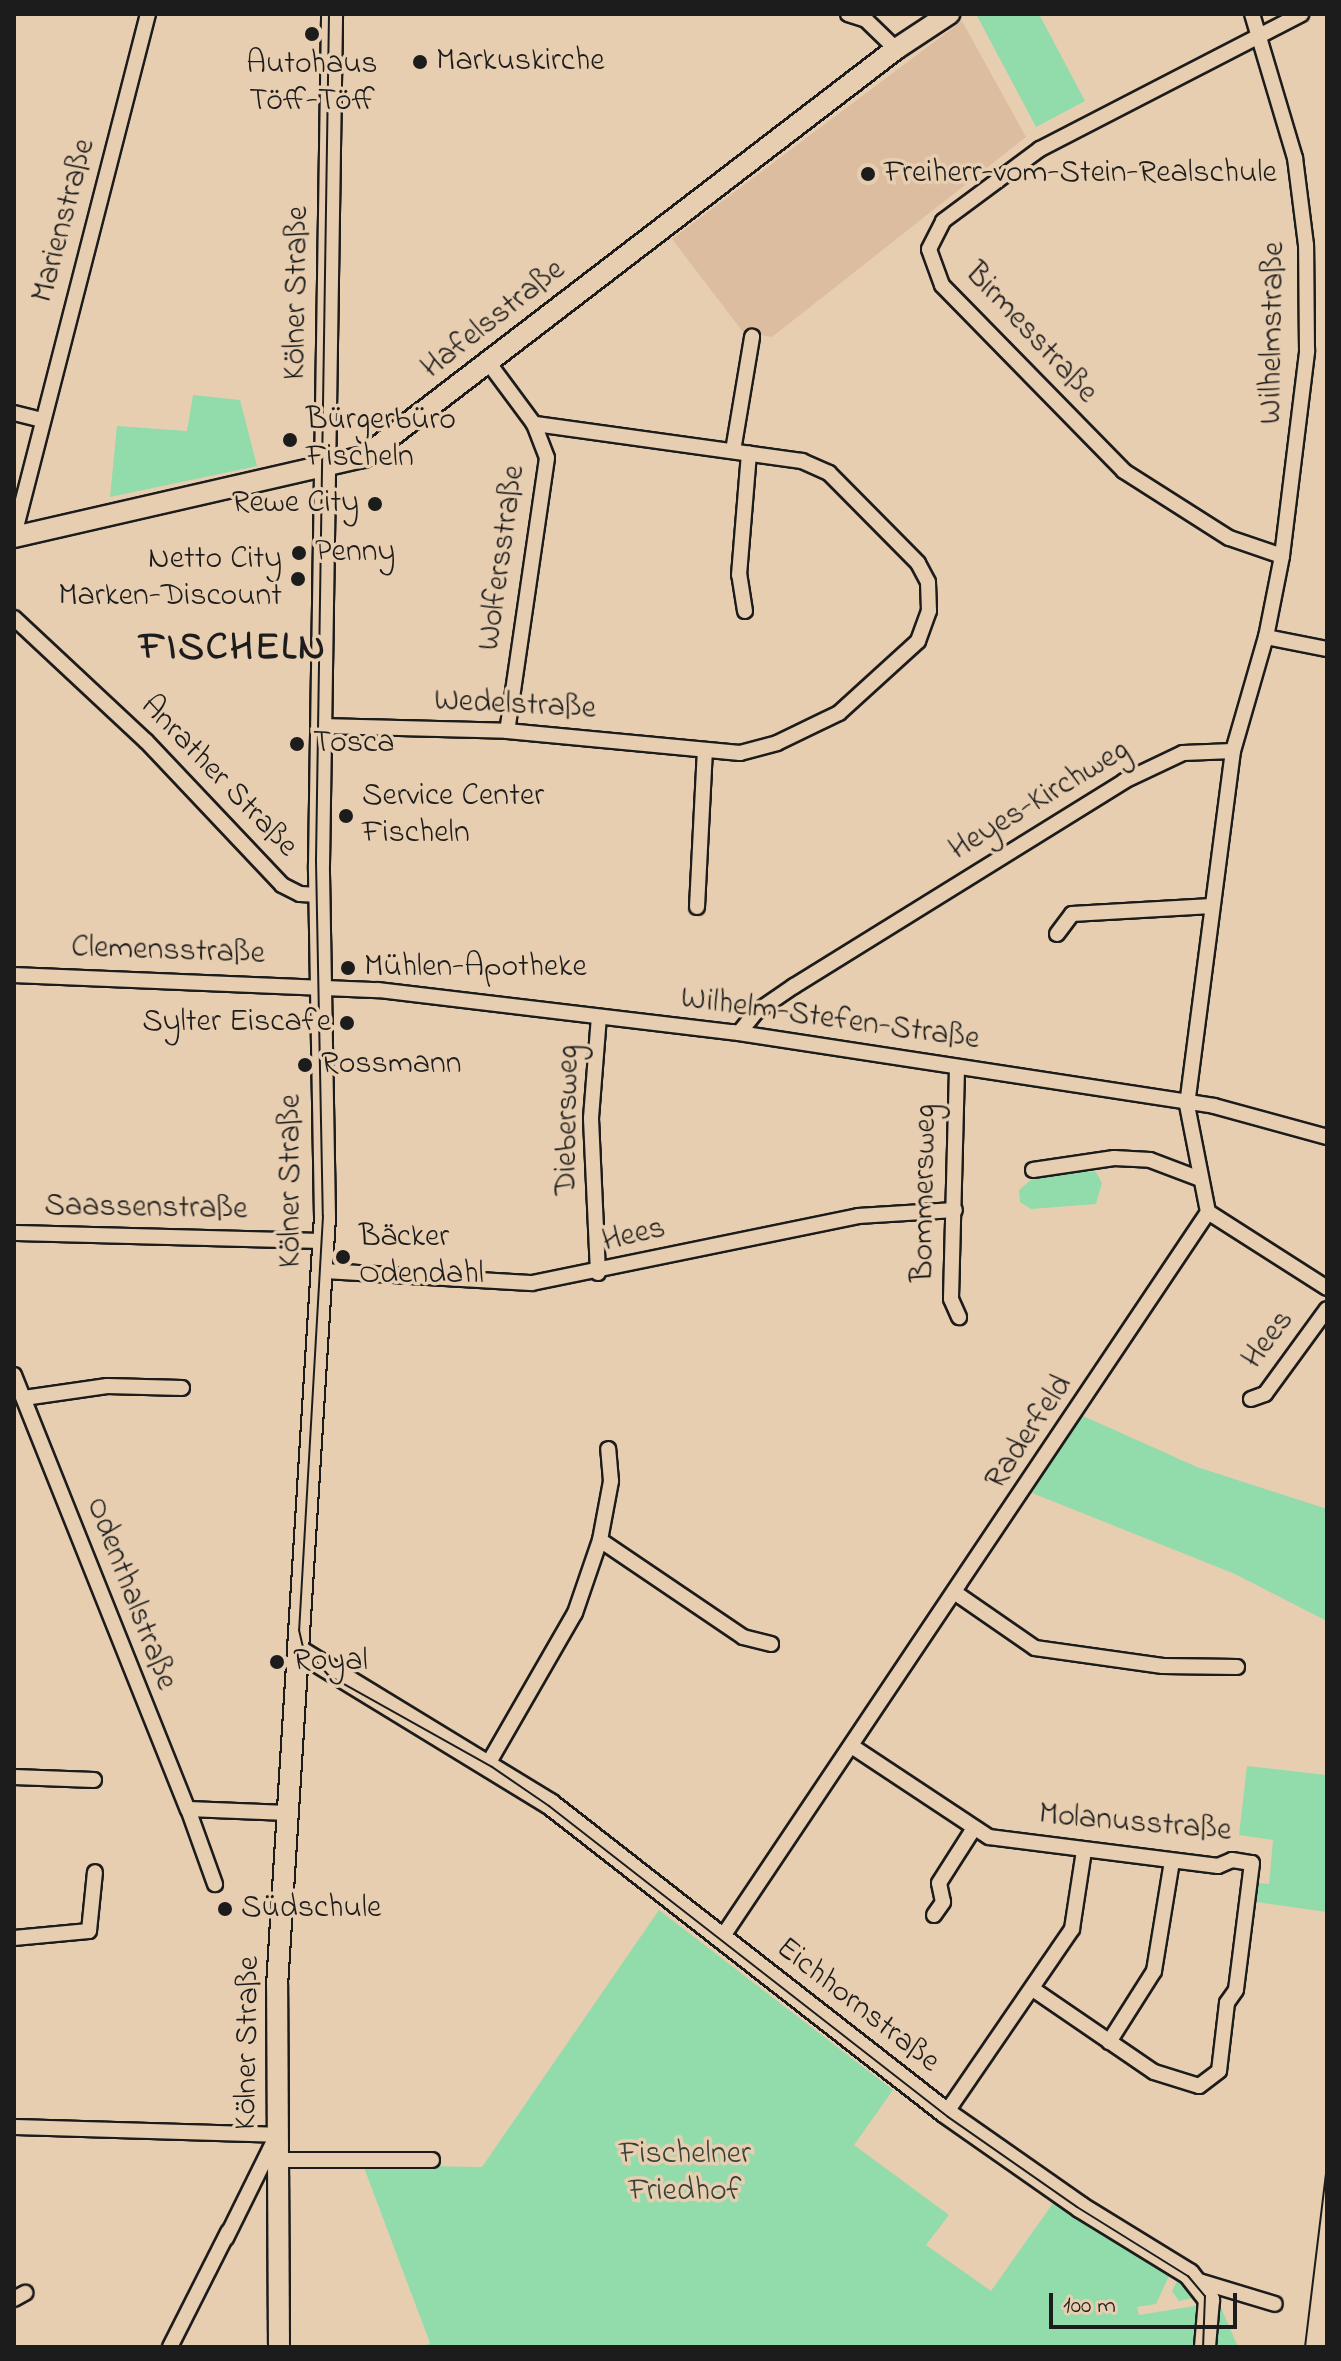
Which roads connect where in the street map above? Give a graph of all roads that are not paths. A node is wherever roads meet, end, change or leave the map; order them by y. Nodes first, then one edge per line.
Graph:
1 (148, 14) edge
2 (332, 14) edge
3 (848, 14) edge
4 (949, 14) edge
5 (1252, 14) edge
6 (1301, 14) edge
7 (1262, 33) junction
8 (896, 49) junction
9 (752, 337) dead end
10 (488, 362) junction
11 (14, 413) edge
12 (43, 420) junction
13 (534, 424) junction
14 (733, 451) junction
15 (749, 453) junction
16 (326, 466) junction
17 (14, 536) edge
18 (1282, 556) junction
19 (745, 611) dead end
20 (14, 618) edge
21 (1266, 637) junction
22 (1327, 649) edge
23 (321, 726) junction
24 (507, 731) junction
25 (705, 751) junction
26 (1233, 751) junction
27 (319, 895) junction
28 (1212, 906) junction
29 (697, 907) dead end
30 (1057, 934) dead end
31 (14, 975) edge
32 (321, 986) junction
33 (599, 1017) junction
34 (739, 1033) junction
35 (957, 1069) junction
36 (1187, 1105) junction
37 (1327, 1137) edge
38 (1033, 1170) dead end
39 (1200, 1179) junction
40 (955, 1210) junction
41 (1208, 1212) junction
42 (14, 1233) edge
43 (324, 1241) junction
44 (323, 1271) junction
45 (598, 1273) junction
46 (1327, 1288) edge
47 (1327, 1309) edge
48 (959, 1317) dead end
49 (18, 1387) edge
50 (182, 1388) dead end
51 (1251, 1399) dead end
52 (608, 1449) dead end
53 (600, 1540) junction
54 (957, 1594) junction
55 (771, 1644) dead end
56 (301, 1652) junction
57 (1237, 1667) dead end
58 (336, 1672) junction
59 (298, 1690) junction
60 (853, 1747) junction
61 (488, 1764) junction
62 (14, 1777) edge
63 (94, 1780) dead end
64 (188, 1809) junction
65 (288, 1813) junction
66 (974, 1828) junction
67 (1084, 1851) junction
68 (1172, 1861) junction
69 (95, 1872) dead end
70 (215, 1884) dead end
71 (934, 1915) dead end
72 (14, 1938) edge
73 (721, 1939) junction
74 (1033, 1989) junction
75 (1109, 2042) junction
76 (946, 2113) junction
77 (14, 2127) edge
78 (277, 2135) junction
79 (278, 2160) junction
80 (432, 2160) dead end
81 (1199, 2281) junction
82 (1275, 2304) dead end
83 (170, 2347) edge
84 (279, 2347) edge
85 (1205, 2347) edge

1 - 12 street, Marienstraße
2 - 16 main road, Kölner Straße
3 - 8 street
4 - 8 main road, Hafelsstraße
5 - 7 street, Wilhelmstraße
6 - 7 street
7 - 18 street, Wilhelmstraße
7 - 18 street, Birmesstraße
8 - 10 main road, Hafelsstraße
9 - 14 street
10 - 13 street, Wolfersstraße
10 - 16 main road, Hafelsstraße
11 - 12 street
12 - 17 street, Marienstraße
13 - 14 street, Wedelstraße
13 - 24 street, Wolfersstraße
14 - 15 street, Wedelstraße
15 - 19 street
15 - 25 street, Wedelstraße
16 - 17 main road, Hafelsstraße
16 - 23 main road, Kölner Straße
18 - 21 street, Wilhelmstraße
20 - 27 street, Anrather Straße
21 - 22 street
21 - 26 street
23 - 24 street, Wedelstraße
23 - 27 main road, Kölner Straße
24 - 25 street, Wedelstraße
25 - 29 street
26 - 28 street
26 - 34 street, Heyes-Kirchweg
27 - 32 main road, Kölner Straße
28 - 30 street
28 - 36 street
31 - 32 street, Clemensstraße
32 - 33 street, Wilhelm-Stefen-Straße
32 - 43 main road, Kölner Straße
33 - 34 street, Wilhelm-Stefen-Straße
33 - 45 street, Diebersweg
34 - 35 street, Wilhelm-Stefen-Straße
35 - 36 street, Wilhelm-Stefen-Straße
35 - 40 street, Bommersweg
36 - 37 street, Wilhelm-Stefen-Straße
36 - 39 street
38 - 39 street
39 - 41 street
40 - 45 street, Hees
40 - 48 street, Bommersweg
41 - 46 street, Hees
41 - 54 street, Raderfeld
42 - 43 street, Saassenstraße
43 - 44 main road, Kölner Straße
44 - 45 street, Hees
44 - 56 main road, Kölner Straße
47 - 51 street, Hees
49 - 50 street, Odenthalstraße
49 - 64 street, Odenthalstraße
52 - 53 street
53 - 55 street
53 - 61 street
54 - 57 street
54 - 60 street, Raderfeld
56 - 58 main road, Eichhornstraße
56 - 59 main road, Kölner Straße
58 - 59 main road
58 - 61 main road, Eichhornstraße
59 - 65 main road, Kölner Straße
60 - 66 street, Molanusstraße
60 - 73 street, Raderfeld
61 - 73 main road, Eichhornstraße
62 - 63 street
64 - 65 street
64 - 70 street, Odenthalstraße
65 - 78 main road, Kölner Straße
66 - 67 street, Molanusstraße
66 - 71 street
67 - 68 street, Molanusstraße
67 - 74 street
68 - 75 street
68 - 75 street, Molanusstraße
69 - 72 street
73 - 76 main road, Eichhornstraße
74 - 75 street
74 - 76 street
76 - 81 main road, Eichhornstraße
77 - 78 street
78 - 79 main road, Kölner Straße
78 - 83 street
79 - 80 street
79 - 84 main road, Kölner Straße
81 - 82 street, Eichhornstraße
81 - 85 main road

